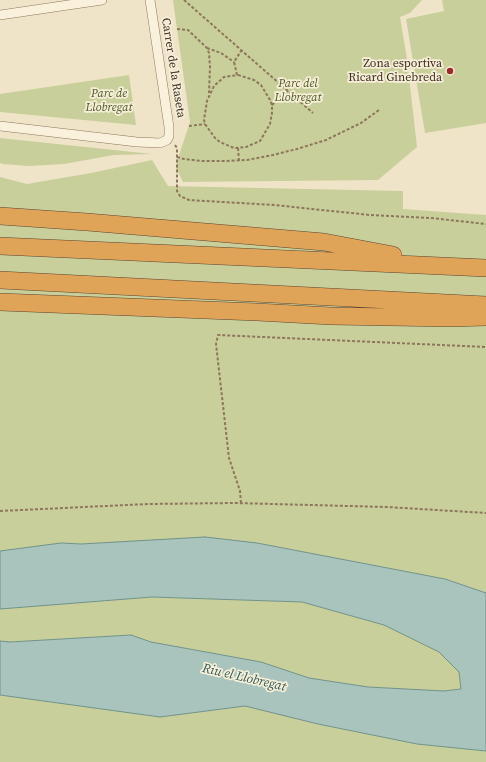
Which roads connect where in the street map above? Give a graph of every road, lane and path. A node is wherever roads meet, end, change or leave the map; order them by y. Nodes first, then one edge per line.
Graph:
1 (102, 0) edge
2 (150, 0) edge
3 (184, 0) edge
4 (0, 15) edge
5 (177, 29) dead end
6 (206, 47) junction
7 (241, 51) junction
8 (234, 62) junction
9 (237, 75) junction
10 (288, 91) junction
11 (209, 94) junction
12 (272, 105) junction
13 (379, 110) dead end
14 (313, 113) dead end
15 (205, 124) junction
16 (0, 126) edge
17 (189, 126) dead end
18 (238, 147) junction
19 (239, 161) junction
20 (0, 207) edge
21 (0, 216) edge
22 (88, 222) junction
23 (486, 224) edge
24 (0, 246) edge
25 (440, 265) junction
26 (486, 268) edge
27 (0, 280) edge
28 (0, 302) edge
29 (486, 305) edge
30 (486, 316) edge
31 (486, 347) edge
32 (241, 503) junction
33 (0, 511) edge
34 (486, 514) edge

1 - 4 street
2 - 16 street, Carrer de la Raseta
3 - 7 path
5 - 6 path
6 - 8 path
6 - 11 path
7 - 8 path
7 - 10 path
8 - 9 path
9 - 11 path
9 - 12 path
10 - 12 path
10 - 14 path
11 - 15 path
12 - 18 path
13 - 19 path
15 - 17 path
15 - 18 path
18 - 19 path
19 - 23 path
20 - 22 highway
21 - 22 highway
22 - 25 highway
24 - 25 highway
25 - 26 highway
27 - 29 highway
28 - 30 highway
31 - 32 path
32 - 33 path
32 - 34 path

